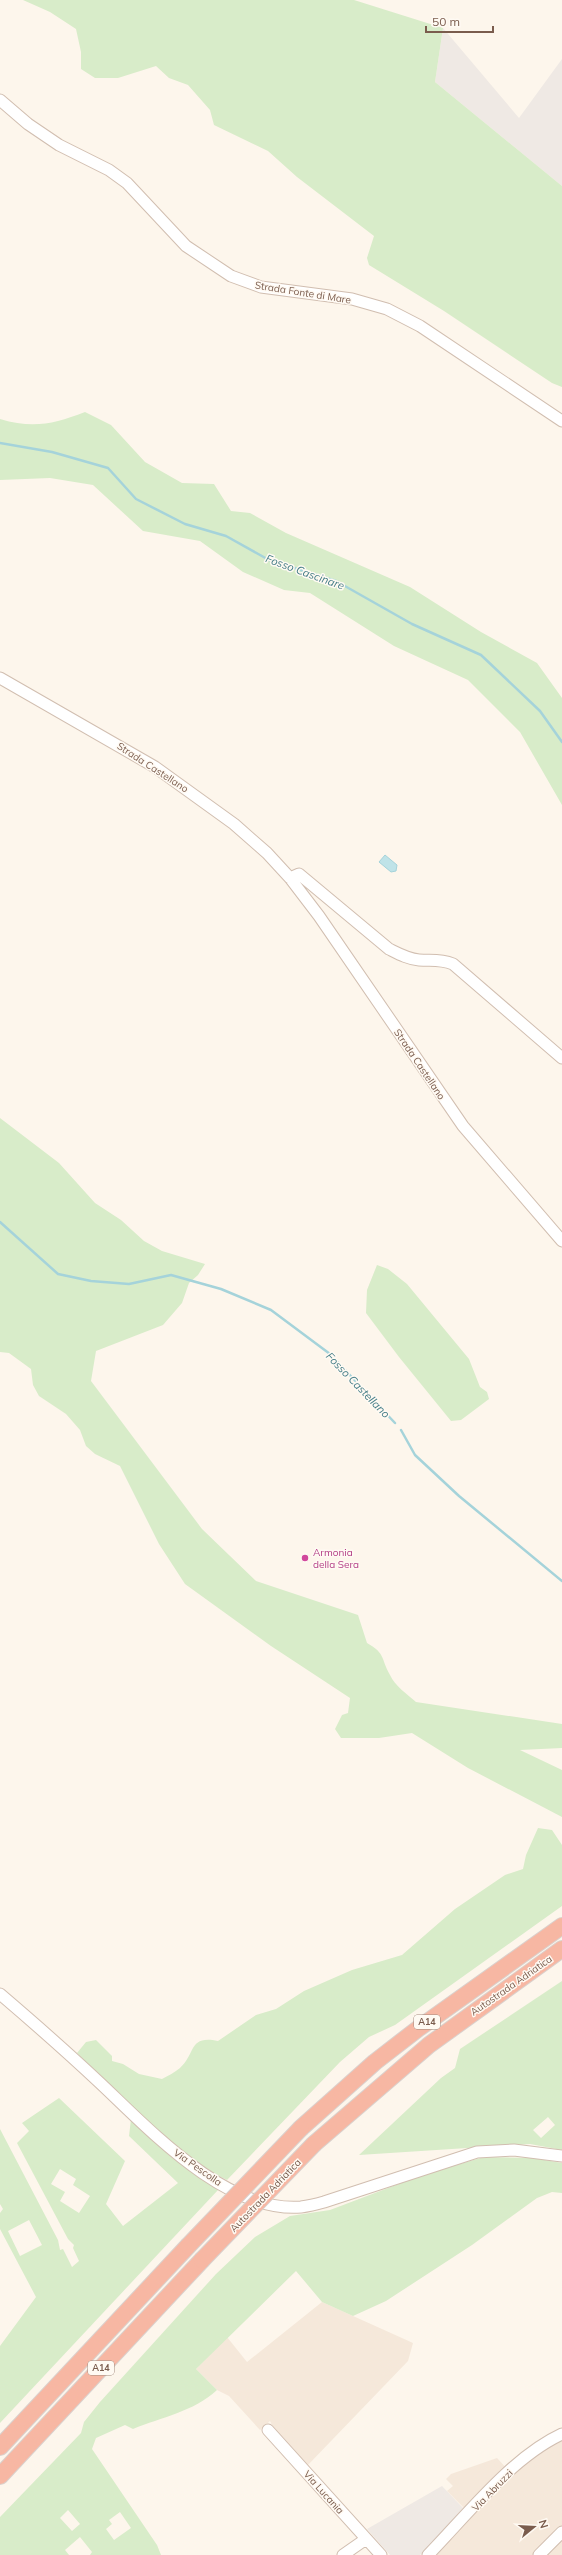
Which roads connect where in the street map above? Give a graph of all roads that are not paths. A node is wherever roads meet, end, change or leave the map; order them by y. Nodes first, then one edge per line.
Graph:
1 (0, 100) edge
2 (562, 421) edge
3 (0, 678) edge
4 (290, 878) junction
5 (562, 1058) edge
6 (562, 1241) edge
7 (562, 1926) edge
8 (562, 1949) edge
9 (0, 1995) edge
10 (562, 2156) edge
11 (268, 2430) dead end
12 (562, 2434) edge
13 (0, 2447) edge
14 (0, 2476) edge
15 (562, 2532) edge
16 (366, 2539) junction
17 (343, 2555) edge
18 (380, 2555) edge
19 (428, 2555) edge
20 (539, 2555) edge

1 - 2 street, Strada Fonte di Mare
3 - 4 street, Strada Castellano
4 - 5 street
4 - 6 street, Strada Castellano
7 - 13 highway, Autostrada Adriatica / A14, bridge
8 - 14 highway, Autostrada Adriatica / A14, bridge
9 - 10 street, Via Pescolla
11 - 16 street, Via Lucania
12 - 19 street, Via Abruzzi
15 - 20 street
16 - 17 street
16 - 18 street, Via Lucania

